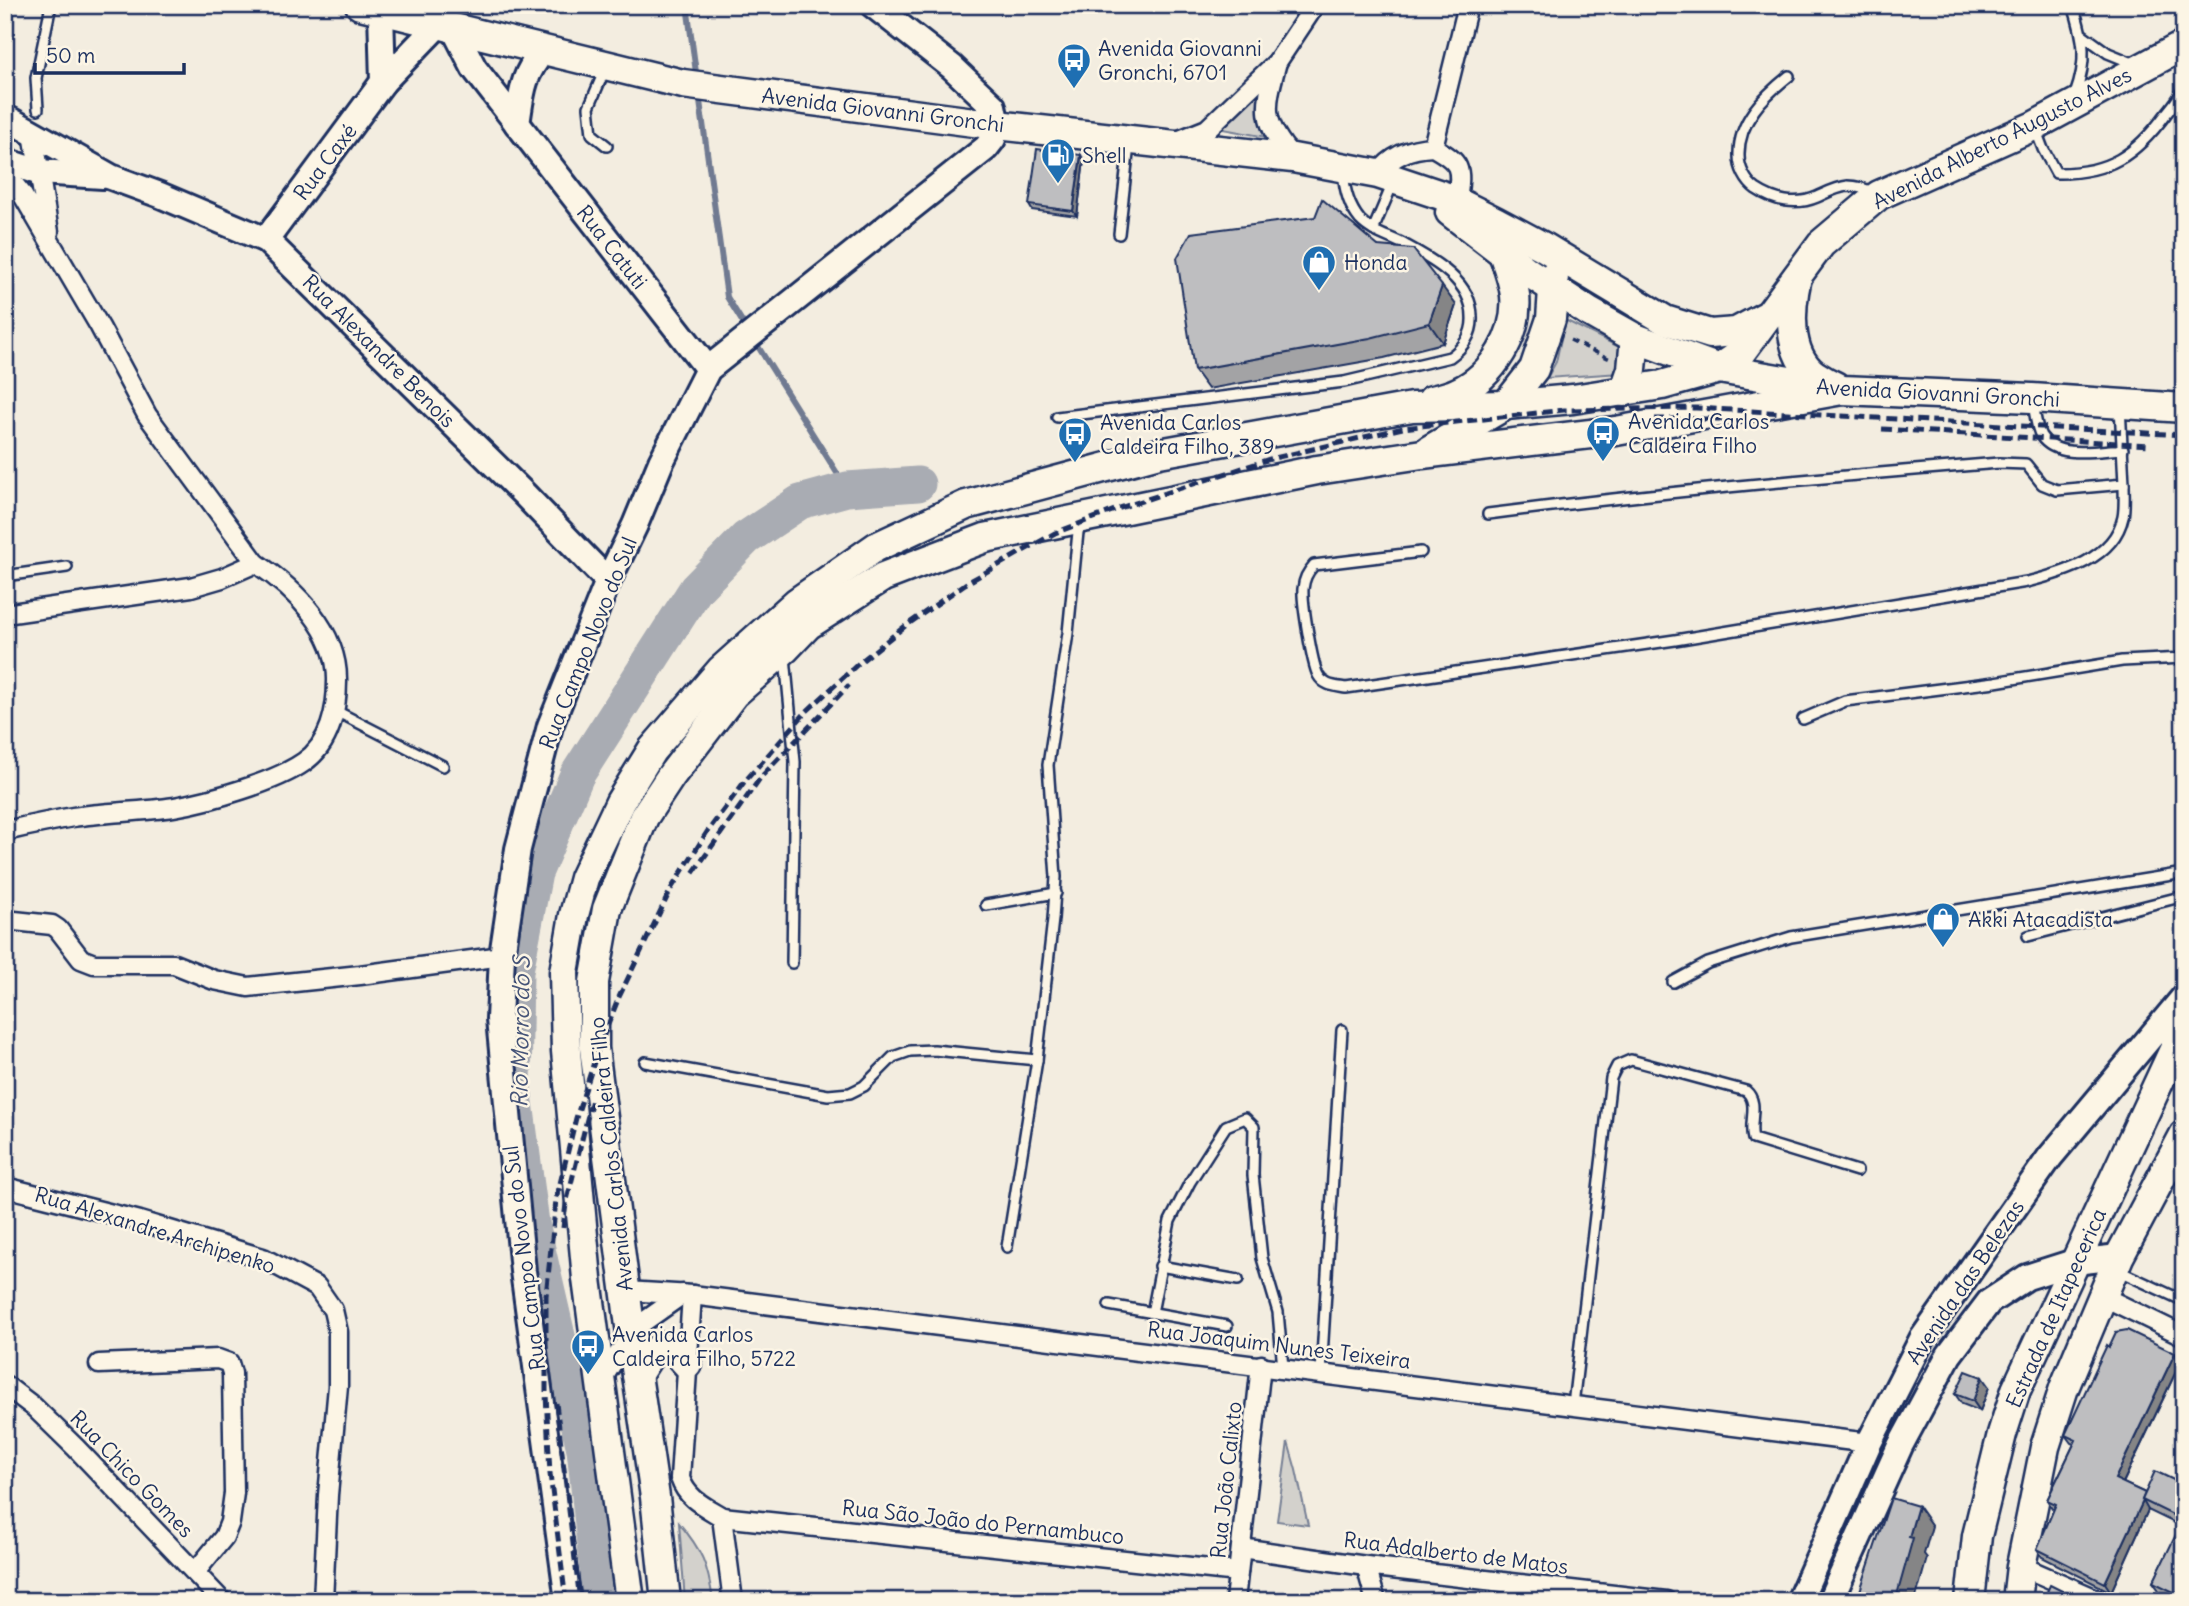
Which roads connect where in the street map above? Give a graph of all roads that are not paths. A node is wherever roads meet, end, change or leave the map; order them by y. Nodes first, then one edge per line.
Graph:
1 (51, 5) edge
2 (873, 5) edge
3 (1315, 5) edge
4 (1468, 5) edge
5 (2073, 5) edge
6 (371, 8) edge
7 (446, 27) junction
8 (2083, 35) junction
9 (2184, 45) edge
10 (543, 51) junction
11 (1277, 62) junction
12 (606, 66) junction
13 (2143, 67) junction
14 (1789, 76) dead end
15 (383, 82) junction
16 (2184, 87) edge
17 (2071, 105) junction
18 (6, 116) edge
19 (36, 121) junction
20 (517, 124) junction
21 (997, 125) junction
22 (2034, 126) junction
23 (1130, 139) junction
24 (1171, 143) junction
25 (607, 146) dead end
26 (1433, 147) junction
27 (1293, 158) junction
28 (5, 161) edge
29 (1342, 167) junction
30 (38, 172) junction
31 (5, 173) edge
32 (111, 177) junction
33 (1394, 180) junction
34 (1879, 195) junction
35 (1457, 201) junction
36 (1373, 230) junction
37 (1119, 234) dead end
38 (267, 240) junction
39 (52, 245) junction
40 (1544, 247) junction
41 (1503, 253) junction
42 (1798, 275) junction
43 (1554, 289) junction
44 (1770, 314) junction
45 (1635, 338) junction
46 (708, 369) junction
47 (1719, 369) junction
48 (1842, 390) junction
49 (1624, 393) junction
50 (2032, 398) junction
51 (2120, 404) junction
52 (1506, 405) junction
53 (1412, 407) junction
54 (2178, 409) edge
55 (1057, 417) dead end
56 (2123, 449) junction
57 (1422, 454) junction
58 (2124, 484) junction
59 (1488, 514) dead end
60 (1079, 517) junction
61 (1421, 552) dead end
62 (256, 563) junction
63 (67, 567) dead end
64 (5, 576) edge
65 (608, 581) junction
66 (5, 614) edge
67 (785, 649) junction
68 (2184, 658) edge
69 (336, 711) junction
70 (1803, 719) dead end
71 (443, 766) dead end
72 (5, 831) edge
73 (2184, 873) edge
74 (1056, 893) junction
75 (2184, 896) edge
76 (986, 905) dead end
77 (5, 920) edge
78 (2028, 936) dead end
79 (502, 956) junction
80 (792, 963) dead end
81 (1673, 982) dead end
82 (2184, 997) edge
83 (2184, 1028) edge
84 (1342, 1030) dead end
85 (1037, 1060) junction
86 (645, 1062) dead end
87 (2184, 1135) edge
88 (1857, 1171) dead end
89 (5, 1187) edge
90 (1007, 1247) dead end
91 (2074, 1262) junction
92 (2117, 1263) junction
93 (1160, 1266) junction
94 (1238, 1280) dead end
95 (626, 1291) junction
96 (688, 1295) junction
97 (2102, 1296) junction
98 (2184, 1301) edge
99 (1109, 1305) dead end
100 (1152, 1313) junction
101 (1227, 1326) dead end
102 (631, 1334) junction
103 (2184, 1336) edge
104 (99, 1364) dead end
105 (687, 1364) junction
106 (1261, 1365) junction
107 (1283, 1368) junction
108 (1321, 1373) junction
109 (637, 1375) junction
110 (601, 1381) junction
111 (5, 1385) edge
112 (1573, 1405) junction
113 (1869, 1443) junction
114 (722, 1517) junction
115 (1241, 1548) junction
116 (1366, 1566) junction
117 (2021, 1566) junction
118 (195, 1571) junction
119 (1238, 1572) junction
120 (222, 1601) edge
121 (323, 1601) edge
122 (568, 1601) edge
123 (631, 1601) edge
124 (666, 1601) edge
125 (733, 1601) edge
126 (1235, 1601) edge
127 (1376, 1601) edge
128 (1665, 1601) edge
129 (1799, 1601) edge
130 (1830, 1601) edge
131 (1970, 1601) edge
132 (2017, 1601) edge
133 (2101, 1601) edge

1 - 19 lane
2 - 21 street
3 - 11 street
4 - 26 street
5 - 8 lane
6 - 7 main road, Avenida Giovanni Gronchi
6 - 15 street
7 - 10 main road, Avenida Giovanni Gronchi
7 - 15 street, Rua Caxé
7 - 20 street, Rua Catuti
8 - 13 lane
8 - 17 lane
9 - 13 main road, Avenida Alberto Augusto Alves
10 - 12 main road, Avenida Giovanni Gronchi
10 - 20 street
11 - 24 street
11 - 27 street
12 - 21 main road, Avenida Giovanni Gronchi
12 - 25 lane
13 - 17 main road, Avenida Alberto Augusto Alves
14 - 34 lane
15 - 38 street, Rua Caxé
16 - 22 lane
17 - 22 main road, Avenida Alberto Augusto Alves
18 - 19 street, Rua Alexandre Benois
19 - 30 street
19 - 32 street, Rua Alexandre Benois
20 - 46 street, Rua Catuti
21 - 23 main road, Avenida Giovanni Gronchi
21 - 46 street, Rua Campo Novo do Sul
22 - 34 main road, Avenida Alberto Augusto Alves
23 - 24 main road, Avenida Giovanni Gronchi
23 - 37 lane
24 - 27 main road, Avenida Giovanni Gronchi
26 - 33 street
26 - 35 street
27 - 29 main road, Avenida Giovanni Gronchi
28 - 30 street, Rua Alexandre Benois
29 - 33 main road, Avenida Giovanni Gronchi
29 - 36 lane
30 - 32 street, Rua Alexandre Benois
30 - 39 street
31 - 39 street
32 - 38 street, Rua Alexandre Benois
33 - 35 main road, Avenida Giovanni Gronchi
33 - 36 lane
33 - 41 main road, Avenida Giovanni Gronchi
34 - 42 main road, Avenida Alberto Augusto Alves
35 - 40 main road, Avenida Giovanni Gronchi
36 - 55 lane
38 - 65 street, Rua Alexandre Benois
39 - 62 street
40 - 43 main road
40 - 44 main road, Avenida Giovanni Gronchi
41 - 43 main road, Avenida Giovanni Gronchi
41 - 53 main road
42 - 44 main road, Avenida Alberto Augusto Alves
42 - 48 main road
43 - 45 main road, Avenida Giovanni Gronchi
43 - 52 main road
44 - 47 main road, Avenida Alberto Augusto Alves
45 - 47 main road, Avenida Giovanni Gronchi
45 - 49 main road
46 - 65 street, Rua Campo Novo do Sul
47 - 48 main road, Avenida Giovanni Gronchi
47 - 49 main road, Avenida Carlos Caldeira Filho
48 - 50 main road, Avenida Giovanni Gronchi
48 - 57 main road, Avenida Carlos Caldeira Filho
49 - 52 main road, Avenida Carlos Caldeira Filho
50 - 51 main road, Avenida Giovanni Gronchi
50 - 56 lane
51 - 54 main road, Avenida Giovanni Gronchi
51 - 56 lane
52 - 53 main road, Avenida Carlos Caldeira Filho
52 - 57 main road
53 - 110 main road, Avenida Carlos Caldeira Filho
56 - 58 lane
57 - 60 main road, Avenida Carlos Caldeira Filho
58 - 59 lane
58 - 61 lane
60 - 67 main road, Avenida Carlos Caldeira Filho
60 - 74 lane
62 - 66 street
62 - 69 street
63 - 64 lane
65 - 79 street, Rua Campo Novo do Sul
67 - 80 lane
67 - 95 main road, Avenida Carlos Caldeira Filho
68 - 70 lane
69 - 71 lane
69 - 72 street
73 - 81 lane
74 - 76 lane
74 - 85 lane
75 - 78 lane
77 - 79 street
79 - 122 street, Rua Campo Novo do Sul
82 - 113 street, Avenida das Belezas
83 - 91 main road, Estrada de Itapecerica
84 - 108 lane
85 - 86 lane
85 - 90 lane
87 - 92 main road, Estrada de Itapecerica
88 - 112 lane
89 - 121 street, Rua Alexandre Archipenko
91 - 92 street, Avenida das Belezas
91 - 130 street, Avenida das Belezas
91 - 131 main road, Estrada de Itapecerica
92 - 97 main road, Estrada de Itapecerica
92 - 98 lane
93 - 94 lane
93 - 100 lane
93 - 107 lane
95 - 96 street, Rua Joaquim Nunes Teixeira
95 - 102 main road, Avenida Carlos Caldeira Filho
96 - 102 street
96 - 105 street
96 - 106 street, Rua Joaquim Nunes Teixeira
97 - 103 street
97 - 117 main road, Estrada de Itapecerica
99 - 100 lane
100 - 101 lane
102 - 109 main road, Avenida Carlos Caldeira Filho
102 - 110 street
104 - 118 street
105 - 109 main road
105 - 114 street
106 - 107 street, Rua Joaquim Nunes Teixeira
106 - 115 street, Rua João Calixto
107 - 108 street, Rua Joaquim Nunes Teixeira
108 - 112 street, Rua Joaquim Nunes Teixeira
109 - 124 main road, Avenida Carlos Caldeira Filho
110 - 123 main road, Avenida Carlos Caldeira Filho
111 - 118 street, Rua Chico Gomes
112 - 113 street, Rua Joaquim Nunes Teixeira
113 - 129 street, Avenida das Belezas
114 - 119 street, Rua São João do Pernambuco
114 - 125 street
115 - 116 street, Rua Adalberto de Matos
115 - 119 street, Rua João Calixto
116 - 127 street
116 - 128 street, Rua Adalberto de Matos
117 - 132 main road, Estrada de Itapecerica
117 - 133 street
118 - 120 street, Rua Chico Gomes
119 - 126 street, Rua João Calixto

